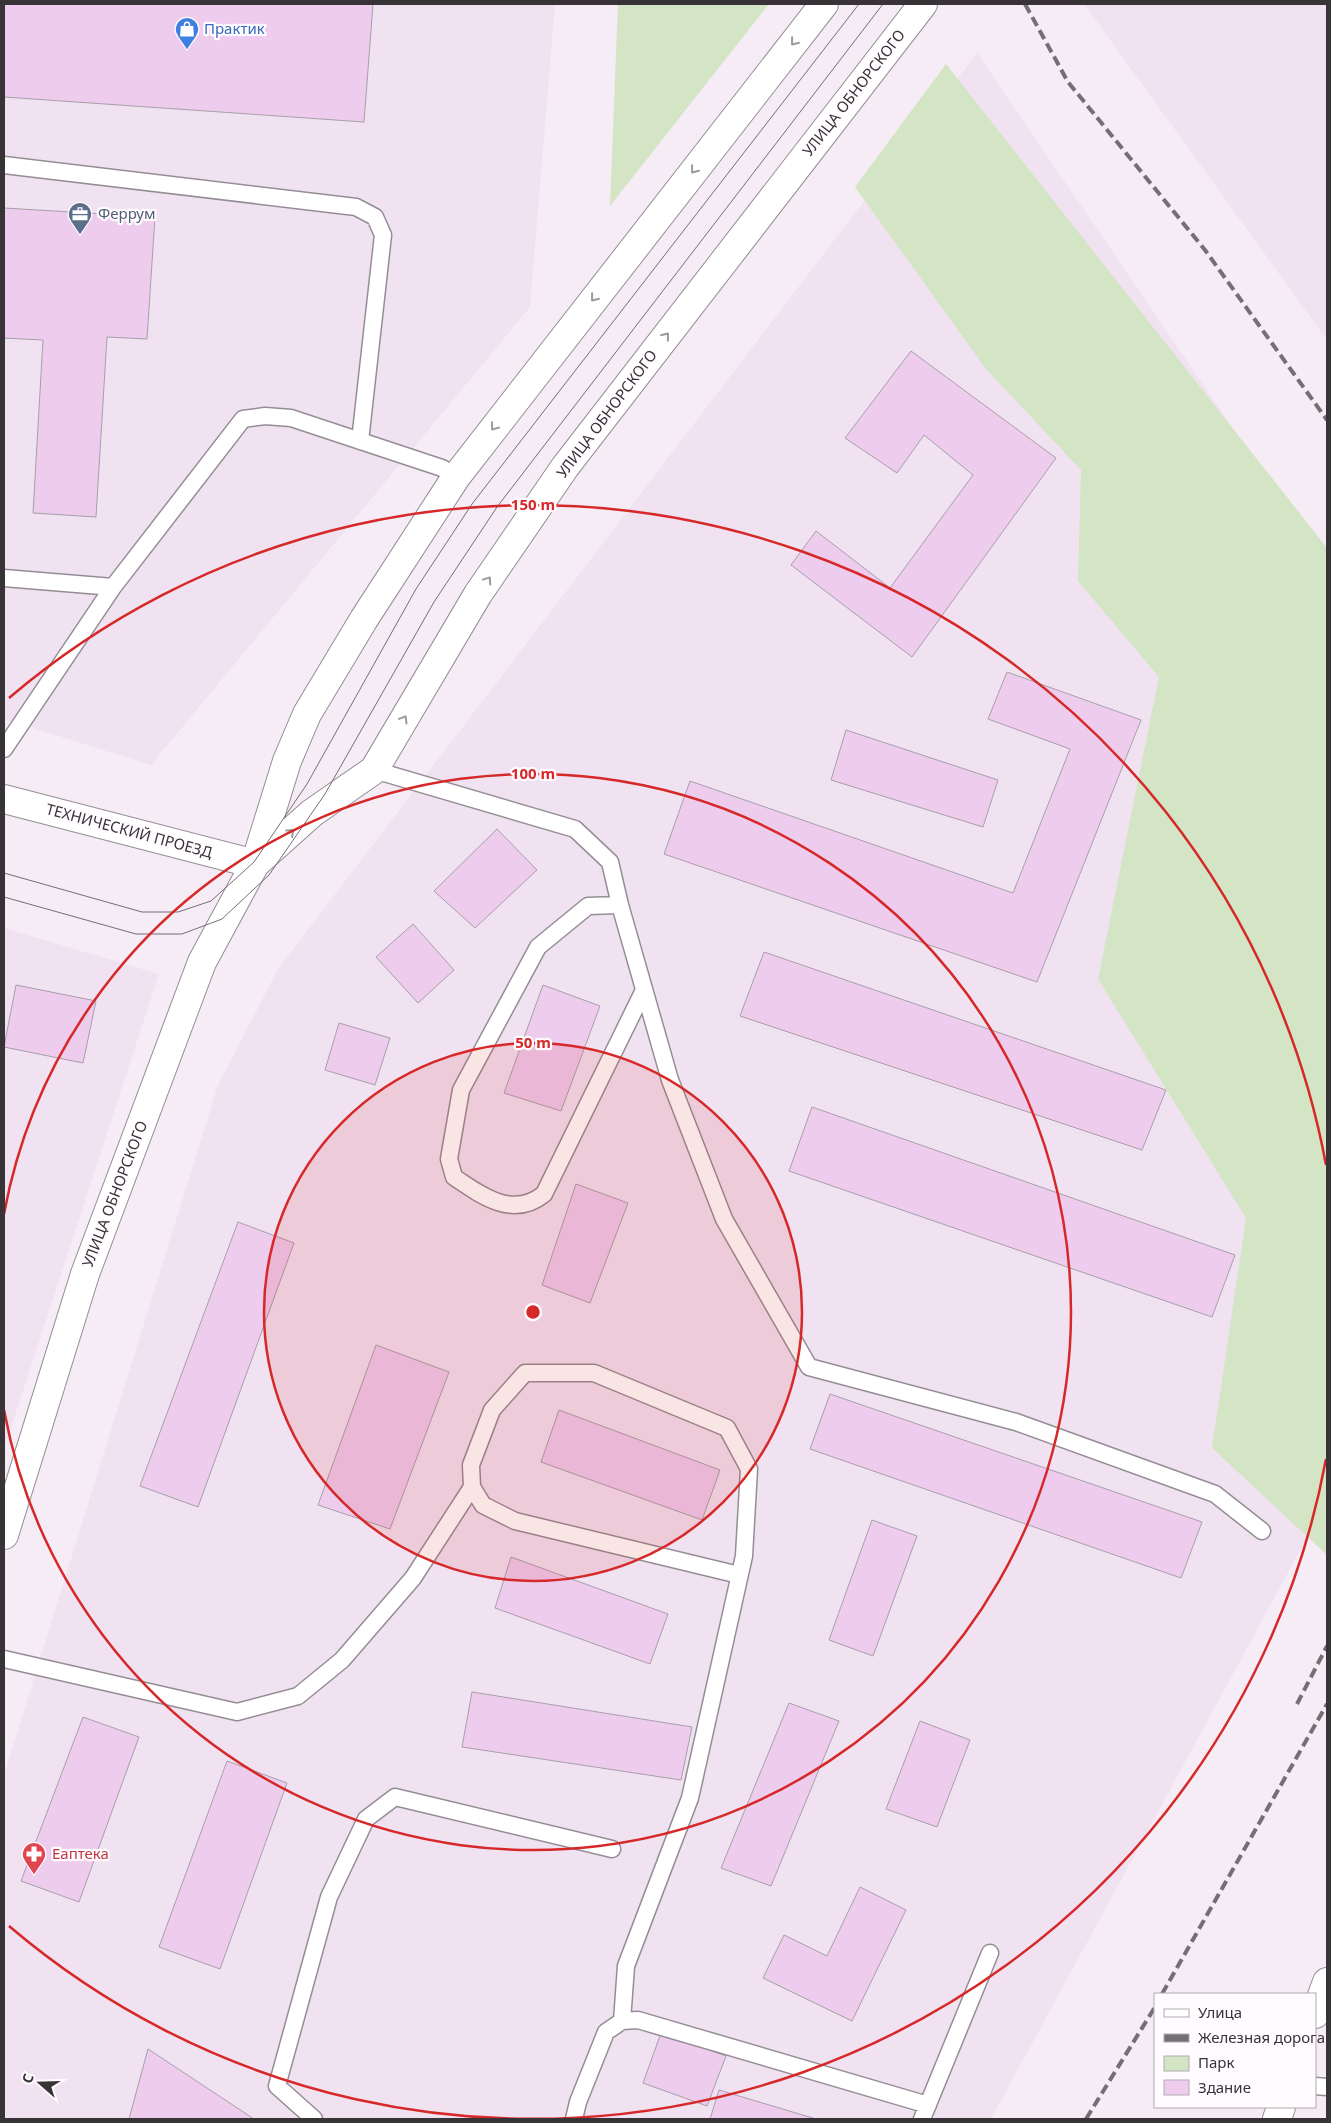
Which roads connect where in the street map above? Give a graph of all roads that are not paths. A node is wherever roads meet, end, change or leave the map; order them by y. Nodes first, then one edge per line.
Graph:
1 (824, 4) edge
2 (923, 4) edge
3 (4, 165) edge
4 (360, 441) junction
5 (449, 473) junction
6 (4, 578) edge
7 (113, 587) junction
8 (4, 749) edge
9 (374, 770) junction
10 (4, 799) edge
11 (255, 864) junction
12 (620, 905) junction
13 (644, 990) junction
14 (472, 1487) junction
15 (1262, 1531) dead end
16 (4, 1535) edge
17 (739, 1575) junction
18 (4, 1659) edge
19 (612, 1849) dead end
20 (990, 1953) dead end
21 (1327, 1982) edge
22 (1316, 2011) edge
23 (622, 2021) junction
24 (925, 2112) edge
25 (314, 2119) edge
26 (574, 2119) edge

1 -> 5 main road, УЛИЦА ОБНОРСКОГО
9 -> 2 main road, УЛИЦА ОБНОРСКОГО
3 - 4 lane
4 - 5 lane
4 - 7 lane
5 - 11 main road, УЛИЦА ОБНОРСКОГО
6 - 7 lane
7 - 8 lane
11 -> 9 main road, УЛИЦА ОБНОРСКОГО
9 - 12 lane
10 - 11 main road, ТЕХНИЧЕСКИЙ ПРОЕЗД
11 - 16 main road, УЛИЦА ОБНОРСКОГО
12 - 13 lane
12 - 13 lane
13 - 15 lane
14 - 17 lane
14 - 17 lane
14 - 18 lane
17 - 23 lane
19 - 25 lane
20 - 24 lane
21 - 22 main road
23 - 24 lane
23 - 26 lane

